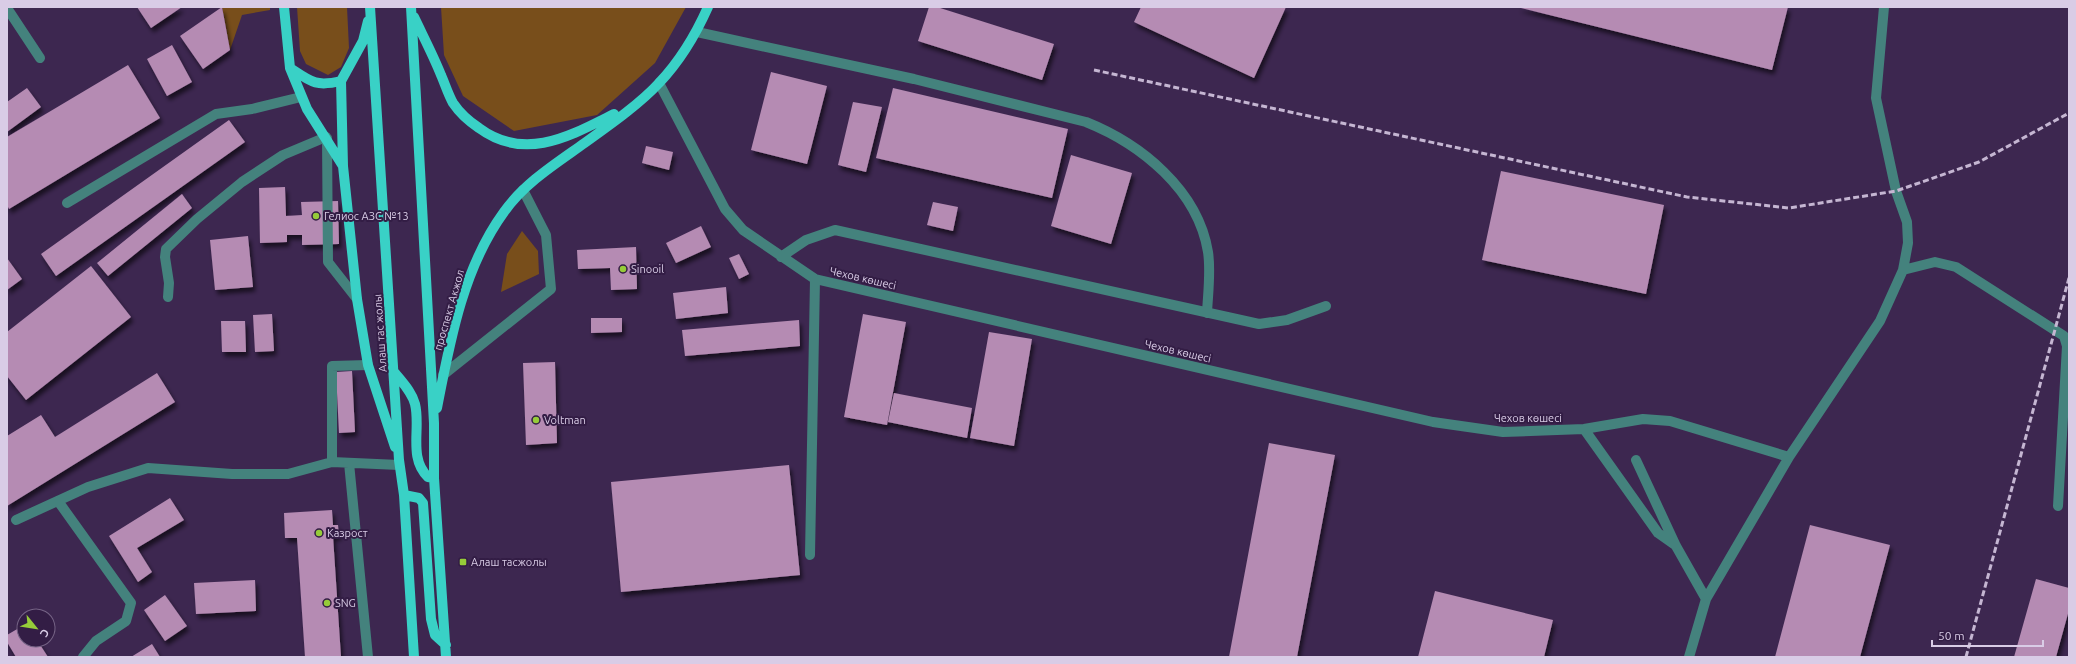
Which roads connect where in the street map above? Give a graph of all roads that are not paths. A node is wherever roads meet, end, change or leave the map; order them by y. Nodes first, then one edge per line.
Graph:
1 (284, 7) edge
2 (708, 7) edge
3 (1884, 7) edge
4 (7, 8) edge
5 (370, 8) edge
6 (411, 10) edge
7 (697, 32) junction
8 (40, 58) dead end
9 (290, 68) junction
10 (341, 80) junction
11 (659, 83) junction
12 (301, 97) junction
13 (634, 105) junction
14 (326, 138) junction
15 (343, 166) junction
16 (523, 190) junction
17 (67, 203) dead end
18 (781, 257) junction
19 (1903, 270) junction
20 (815, 279) junction
21 (168, 297) dead end
22 (357, 299) junction
23 (1326, 306) dead end
24 (1207, 313) junction
25 (368, 365) junction
26 (395, 373) junction
27 (443, 375) junction
28 (434, 423) junction
29 (1584, 429) junction
30 (1789, 457) junction
31 (1636, 460) dead end
32 (332, 462) junction
33 (349, 463) junction
34 (399, 463) junction
35 (434, 478) junction
36 (404, 495) junction
37 (58, 501) junction
38 (2058, 506) dead end
39 (16, 520) dead end
40 (1676, 546) junction
41 (810, 555) dead end
42 (1706, 599) junction
43 (446, 645) junction
44 (83, 657) edge
45 (368, 657) edge
46 (414, 657) edge
47 (446, 657) edge
48 (1689, 657) edge

1 - 9 main road
2 - 7 main road, проспект Акжол
3 - 19 lane
4 - 8 lane
5 - 10 main road
5 - 26 main road, Алаш тас жолы
6 - 13 main road, проспект Акжол
6 - 28 main road
7 - 11 main road, проспект Акжол
7 - 24 lane
9 - 10 main road
9 - 12 main road
10 - 15 main road
11 - 13 main road, проспект Акжол
11 - 18 lane, Чехов көшесі
12 - 14 main road
12 - 17 lane
13 - 16 main road, проспект Акжол
14 - 15 main road
14 - 21 lane
14 - 22 lane
15 - 22 main road
16 - 27 main road, проспект Акжол
16 - 27 lane
18 - 20 lane, Чехов көшесі
18 - 24 lane
19 - 30 lane
19 - 38 lane
20 - 29 lane, Чехов көшесі
20 - 41 lane
22 - 25 main road
23 - 24 lane
25 - 32 lane
25 - 34 main road
26 - 34 main road, Алаш тас жолы
26 - 35 main road
27 - 28 main road, проспект Акжол
28 - 35 main road
29 - 30 lane, Чехов көшесі
29 - 40 lane
30 - 42 lane
31 - 40 lane
32 - 33 lane
32 - 37 lane
33 - 34 lane
33 - 45 lane
34 - 36 main road, Алаш тас жолы
35 - 43 main road
36 - 43 main road
36 - 46 main road, Алаш тас жолы
37 - 39 lane
37 - 44 lane
40 - 42 lane
42 - 48 lane
43 - 47 main road

